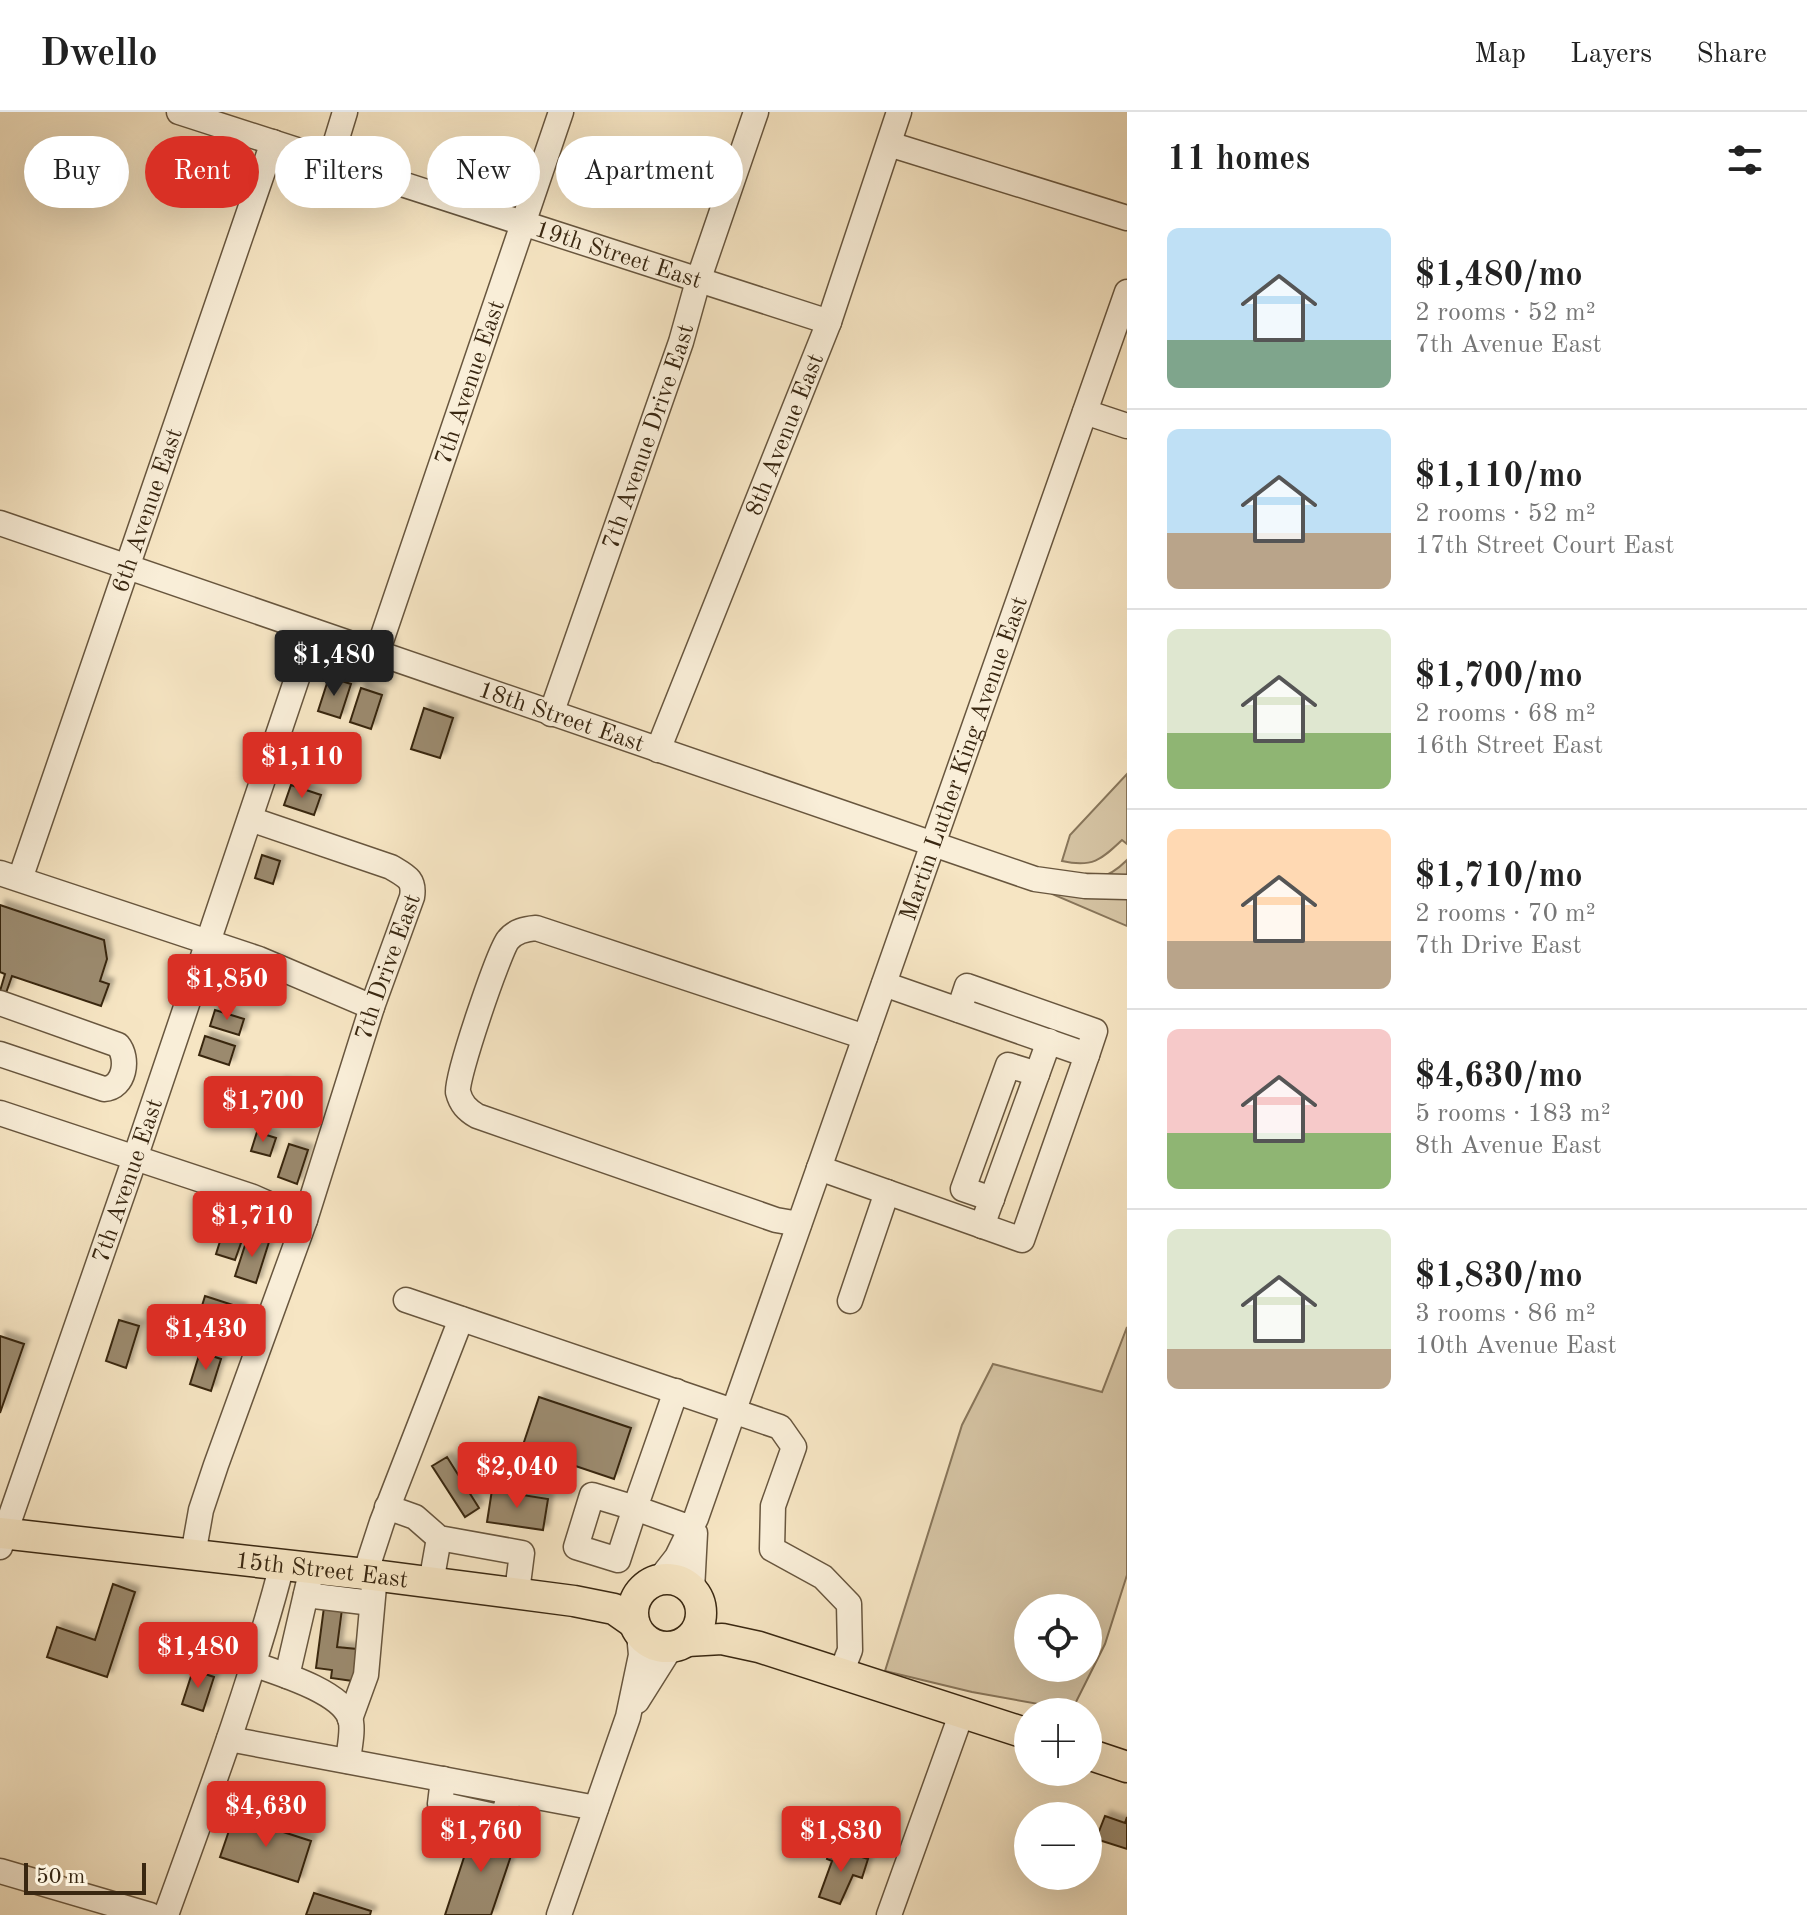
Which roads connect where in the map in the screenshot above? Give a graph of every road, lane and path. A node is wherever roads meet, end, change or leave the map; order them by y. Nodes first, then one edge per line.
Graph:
1 (179, 112) edge
2 (345, 112) edge
3 (561, 112) edge
4 (756, 112) edge
5 (899, 112) edge
6 (338, 136) edge
7 (273, 142) joint
8 (889, 144) junction
9 (411, 187) edge
10 (1127, 218) edge
11 (523, 224) junction
12 (698, 281) junction
13 (1127, 292) edge
14 (829, 322) junction
15 (1085, 412) junction
16 (1127, 426) edge
17 (0, 523) edge
18 (127, 567) junction
19 (313, 631) junction
20 (377, 653) junction
21 (551, 714) junction
22 (658, 750) junction
23 (250, 819) junction
24 (933, 844) junction
25 (10, 876) edge
26 (1127, 887) edge
27 (206, 943) junction
28 (884, 984) junction
29 (0, 1003) edge
30 (372, 1007) junction
31 (959, 1010) junction
32 (865, 1037) junction
33 (1049, 1041) junction
34 (0, 1054) edge
35 (1087, 1055) junction
36 (0, 1113) edge
37 (135, 1158) junction
38 (819, 1168) junction
39 (887, 1192) junction
40 (305, 1220) junction
41 (799, 1224) junction
42 (982, 1226) junction
43 (406, 1300) dead end
44 (850, 1301) dead end
45 (461, 1319) junction
46 (676, 1391) junction
47 (734, 1410) junction
48 (387, 1507) junction
49 (694, 1523) junction
50 (1, 1538) edge
51 (439, 1538) junction
52 (193, 1555) junction
53 (282, 1565) junction
54 (309, 1581) junction
55 (431, 1583) junction
56 (371, 1584) junction
57 (650, 1586) junction
58 (507, 1588) junction
59 (696, 1598) junction
60 (637, 1628) junction
61 (679, 1644) junction
62 (759, 1647) junction
63 (253, 1664) junction
64 (841, 1673) junction
65 (287, 1676) junction
66 (962, 1712) junction
67 (628, 1717) junction
68 (350, 1719) junction
69 (1014, 1729) edge
70 (229, 1739) junction
71 (1102, 1759) edge
72 (348, 1761) junction
73 (1127, 1767) edge
74 (596, 1808) junction
75 (0, 1871) edge
76 (150, 1915) edge
77 (166, 1915) edge
78 (559, 1915) edge
79 (889, 1915) edge

1 - 7 street, 19th Street East
2 - 6 street
3 - 11 street, 7th Avenue East
4 - 12 street, 7th Avenue Drive East
5 - 8 street, 8th Avenue East
7 - 18 street, 6th Avenue East
8 - 10 street
8 - 14 street, 8th Avenue East
9 - 11 street, 19th Street East
11 - 12 street, 19th Street East
11 - 20 street, 7th Avenue East
12 - 14 street, 19th Street East
12 - 21 street, 7th Avenue Drive East
13 - 15 street, Martin Luther King Avenue East
14 - 22 street, 8th Avenue East
15 - 16 street
15 - 24 street, Martin Luther King Avenue East
17 - 18 street, 18th Street East
18 - 19 street, 18th Street East
18 - 25 street, 6th Avenue East
19 - 20 street, 18th Street East
19 - 23 street, 7th Avenue East
20 - 21 street, 18th Street East
21 - 22 street, 18th Street East
22 - 24 street, 18th Street East
23 - 27 street, 7th Avenue East
23 - 30 street, 7th Drive East
24 - 26 street, 18th Street East
24 - 28 street, Martin Luther King Avenue East
25 - 27 street
27 - 30 street
27 - 37 street, 7th Avenue East
28 - 31 street
28 - 32 street, Martin Luther King Avenue East
29 - 34 street
30 - 40 street, 7th Drive East
31 - 33 street
31 - 35 street
32 - 38 street, Martin Luther King Avenue East
32 - 41 street
33 - 35 street
33 - 42 street
35 - 42 street
36 - 37 street
37 - 40 street
37 - 50 street, 7th Avenue East
38 - 39 street
38 - 41 street, Martin Luther King Avenue East
39 - 42 street
39 - 44 street
40 - 52 street, 7th Drive East
41 - 47 street, Martin Luther King Avenue East
43 - 45 street
45 - 46 street
45 - 48 street
46 - 47 street
46 - 49 street
47 - 49 street, Martin Luther King Avenue East
47 - 64 street
48 - 51 street
48 - 56 street
49 - 57 street
49 - 59 street
50 - 52 main road, 15th Street East
51 - 55 street
51 - 58 street
52 - 53 main road, 15th Street East
53 - 54 main road, 15th Street East
53 - 63 street
54 - 56 main road, 15th Street East
54 - 65 street
55 - 56 main road, 15th Street East
55 - 58 main road, 15th Street East
56 - 68 street
57 - 58 main road, 15th Street East
57 - 59 main road
57 - 60 main road
58 - 60 main road
59 - 61 main road
59 - 62 main road
60 - 61 main road
60 - 67 street
61 - 62 main road
61 - 67 street
62 - 64 main road
63 - 65 street
63 - 70 street
64 - 66 main road
65 - 68 street
66 - 69 main road
66 - 79 street
67 - 74 street
68 - 72 street
70 - 72 street
70 - 77 street
71 - 73 main road
72 - 74 street
74 - 78 street
75 - 76 street

